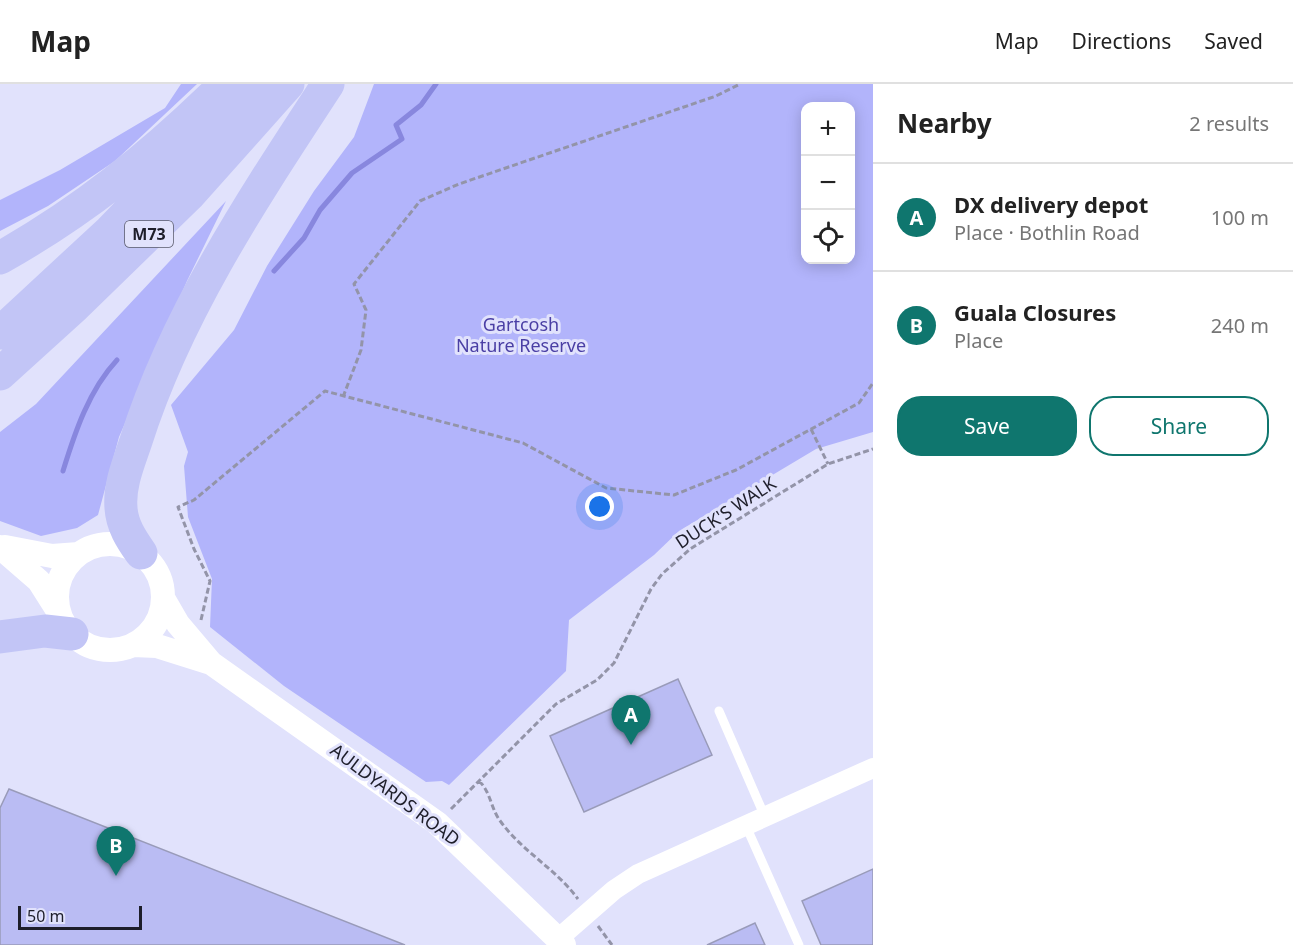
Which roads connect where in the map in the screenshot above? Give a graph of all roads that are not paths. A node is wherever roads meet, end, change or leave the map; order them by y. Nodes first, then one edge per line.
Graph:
1 (225, 84) edge
2 (253, 84) edge
3 (288, 84) edge
4 (328, 84) edge
5 (0, 258) edge
6 (0, 333) edge
7 (0, 374) edge
8 (0, 546) edge
9 (141, 553) junction
10 (78, 554) junction
11 (163, 598) junction
12 (66, 624) junction
13 (0, 637) edge
14 (134, 645) junction
15 (211, 663) junction
16 (718, 711) dead end
17 (873, 768) edge
18 (765, 818) junction
19 (746, 826) junction
20 (562, 941) edge
21 (799, 945) edge

1 - 5 highway
2 - 6 highway, M73
3 - 7 highway, M73
4 - 9 highway
8 - 10 street
8 - 12 street
9 - 10 street
9 - 11 street
10 - 12 street
11 - 14 street
11 - 15 street, AULDYARDS ROAD
12 - 13 highway
12 - 14 street
14 - 15 street, AULDYARDS ROAD
15 - 20 street, AULDYARDS ROAD
16 - 18 lane
17 - 18 street
18 - 19 street
19 - 20 street
19 - 21 lane

